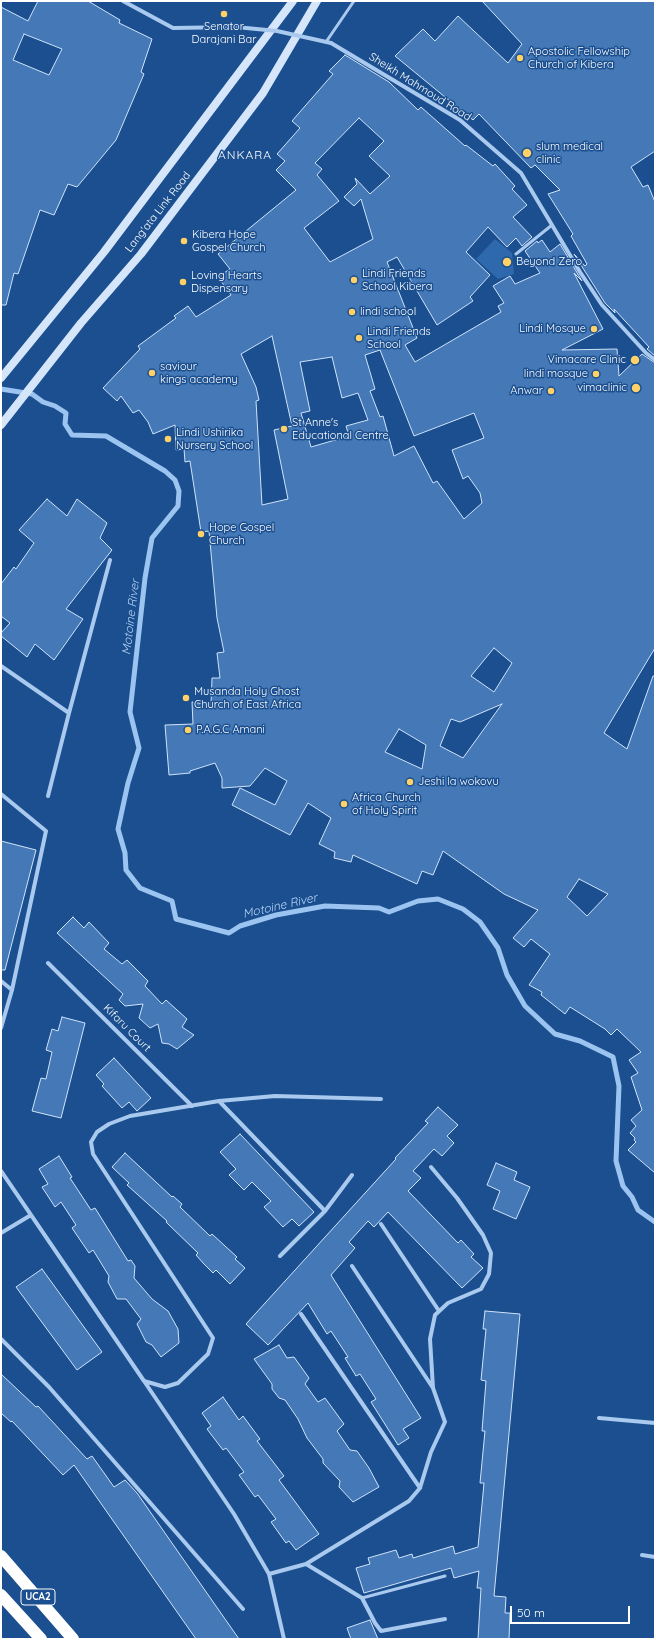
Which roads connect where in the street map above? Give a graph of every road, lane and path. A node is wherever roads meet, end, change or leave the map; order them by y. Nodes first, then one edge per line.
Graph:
1 (123, 1) edge
2 (293, 1) edge
3 (317, 1) edge
4 (354, 1) edge
5 (329, 42) junction
6 (552, 225) junction
7 (516, 254) dead end
8 (655, 360) edge
9 (1, 378) edge
10 (1, 425) edge
11 (110, 560) dead end
12 (1, 666) edge
13 (69, 713) junction
14 (1, 794) edge
15 (48, 796) dead end
16 (48, 963) dead end
17 (1, 981) edge
18 (12, 990) junction
19 (1, 1028) edge
20 (381, 1099) dead end
21 (219, 1101) junction
22 (192, 1106) junction
23 (431, 1167) dead end
24 (1, 1171) edge
25 (352, 1175) dead end
26 (325, 1211) junction
27 (31, 1215) junction
28 (381, 1224) dead end
29 (1, 1233) edge
30 (280, 1256) dead end
31 (352, 1266) dead end
32 (439, 1311) junction
33 (301, 1314) dead end
34 (1, 1339) edge
35 (144, 1381) junction
36 (433, 1388) junction
37 (599, 1418) dead end
38 (655, 1423) edge
39 (420, 1488) junction
40 (642, 1555) dead end
41 (1, 1556) edge
42 (655, 1556) edge
43 (306, 1564) junction
44 (269, 1574) junction
45 (445, 1576) dead end
46 (1, 1595) edge
47 (362, 1598) junction
48 (243, 1609) dead end
49 (444, 1619) dead end
50 (41, 1639) edge
51 (73, 1639) edge
52 (284, 1639) edge

1 - 5 street, Sheikh Mahmoud Road, bridge
2 - 9 main road, Lang'ata Link Road
3 - 10 main road, Lang'ata Link Road
4 - 5 lane
5 - 6 street, Sheikh Mahmoud Road
6 - 7 lane
6 - 8 street, Sheikh Mahmoud Road
11 - 13 street
12 - 13 street
13 - 15 street
14 - 18 street
16 - 22 street, Kifaru Court
17 - 18 street
18 - 19 street
20 - 21 street
21 - 22 street
21 - 26 street
22 - 35 street
23 - 32 street
24 - 27 street
25 - 26 street
26 - 30 street
27 - 29 street
27 - 35 street
28 - 32 street
31 - 36 street
32 - 36 street
33 - 39 street
34 - 48 street
35 - 44 street
36 - 39 street
37 - 38 street
39 - 43 street
40 - 42 street
41 - 51 highway, UCA2
43 - 44 street
43 - 47 street
44 - 52 street
45 - 47 lane
46 - 50 highway, UCA2
47 - 49 street

